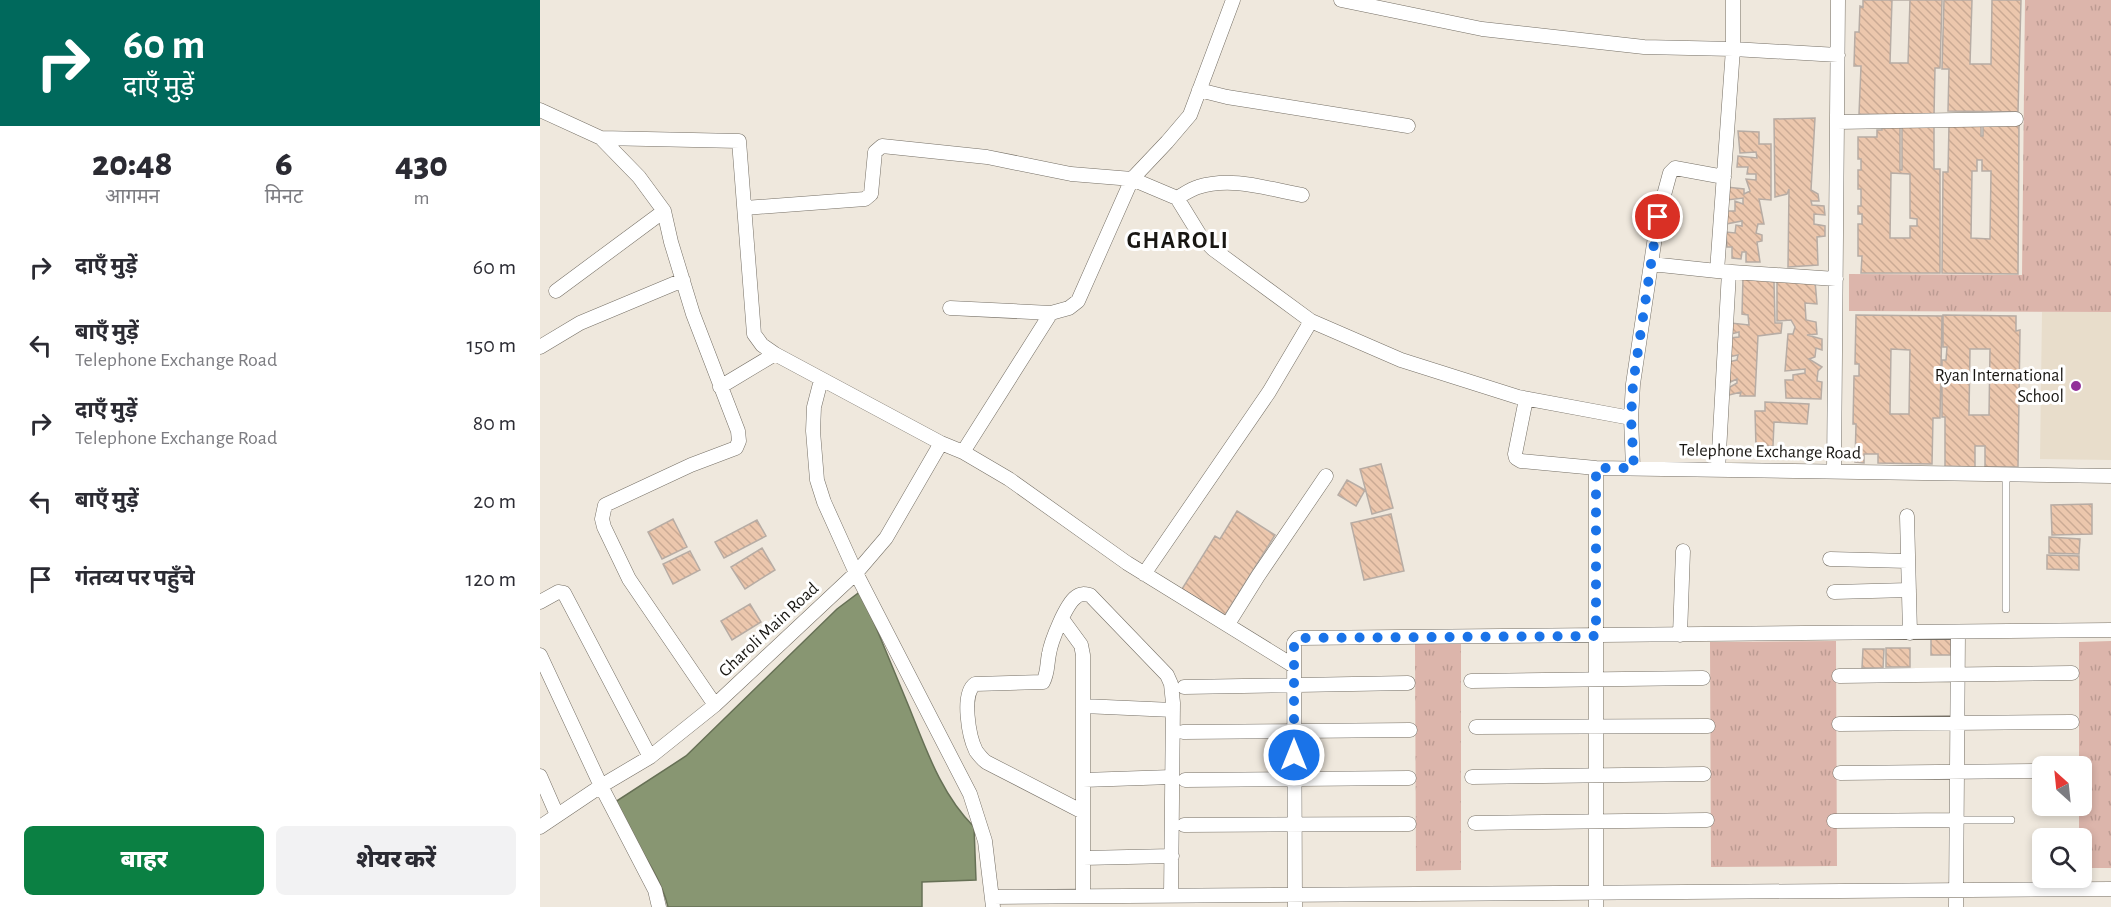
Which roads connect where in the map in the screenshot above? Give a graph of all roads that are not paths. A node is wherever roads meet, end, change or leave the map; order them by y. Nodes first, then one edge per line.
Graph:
1 (1233, 0) edge
2 (1341, 0) edge
3 (1733, 0) edge
4 (1838, 0) edge
5 (1733, 49) junction
6 (1838, 55) junction
7 (1199, 90) junction
8 (540, 110) edge
9 (2016, 119) dead end
10 (1837, 122) junction
11 (1408, 126) dead end
12 (601, 138) junction
13 (1724, 177) junction
14 (1132, 179) junction
15 (1302, 195) dead end
16 (1177, 198) junction
17 (745, 208) junction
18 (664, 211) junction
19 (1651, 264) junction
20 (1723, 272) junction
21 (1836, 279) junction
22 (683, 280) junction
23 (556, 291) dead end
24 (950, 308) dead end
25 (1051, 313) junction
26 (1311, 321) junction
27 (540, 347) edge
28 (775, 354) junction
29 (821, 380) junction
30 (720, 387) junction
31 (1526, 399) junction
32 (1631, 418) junction
33 (941, 443) junction
34 (963, 452) junction
35 (1596, 468) junction
36 (1634, 468) junction
37 (1718, 470) junction
38 (1834, 471) junction
39 (2006, 474) junction
40 (1326, 476) dead end
41 (2111, 476) edge
42 (1907, 516) dead end
43 (1683, 551) dead end
44 (1830, 559) dead end
45 (1908, 561) junction
46 (856, 573) junction
47 (1144, 574) junction
48 (1909, 590) junction
49 (1833, 592) dead end
50 (540, 602) edge
51 (2006, 609) dead end
52 (1062, 619) junction
53 (1228, 624) junction
54 (2111, 630) edge
55 (1958, 632) junction
56 (1910, 633) junction
57 (1680, 635) junction
58 (1596, 636) junction
59 (540, 655) edge
60 (1294, 666) junction
61 (2072, 673) dead end
62 (1958, 675) junction
63 (1839, 676) dead end
64 (1702, 678) dead end
65 (1596, 680) junction
66 (1471, 681) dead end
67 (1408, 683) dead end
68 (1294, 685) junction
69 (1184, 687) dead end
70 (715, 705) junction
71 (1083, 706) junction
72 (1173, 710) junction
73 (2072, 722) dead end
74 (1958, 723) junction
75 (1839, 724) dead end
76 (1596, 726) junction
77 (1708, 726) dead end
78 (1476, 727) dead end
79 (1410, 730) dead end
80 (1294, 731) junction
81 (1183, 732) dead end
82 (650, 757) junction
83 (2032, 771) edge
84 (1957, 772) junction
85 (1840, 773) dead end
86 (1704, 774) dead end
87 (1596, 775) junction
88 (540, 776) edge
89 (1472, 777) dead end
90 (1179, 778) junction
91 (1410, 778) dead end
92 (1294, 779) junction
93 (1083, 780) junction
94 (601, 786) junction
95 (1083, 812) junction
96 (557, 815) junction
97 (1707, 820) dead end
98 (1957, 820) junction
99 (2011, 820) dead end
100 (1596, 821) junction
101 (1834, 821) dead end
102 (1475, 823) dead end
103 (1409, 824) dead end
104 (1184, 825) dead end
105 (1295, 825) junction
106 (540, 827) edge
107 (1172, 856) junction
108 (1083, 858) junction
109 (2111, 889) edge
110 (1956, 890) junction
111 (1596, 892) junction
112 (1083, 896) junction
113 (1171, 896) junction
114 (1295, 901) edge
115 (992, 902) edge
116 (659, 907) edge
117 (1596, 907) edge
118 (1956, 907) edge

1 - 7 street
2 - 5 street
3 - 5 street
4 - 6 street
5 - 6 street
5 - 13 street
6 - 10 street
7 - 11 street
7 - 14 street
8 - 12 street
9 - 10 street
10 - 21 street
12 - 17 street
12 - 18 street
13 - 19 street
13 - 20 street
14 - 16 street
14 - 17 street
14 - 25 street
15 - 16 street
16 - 26 street
17 - 28 street
18 - 22 street
18 - 23 street
19 - 20 street
19 - 32 street
20 - 21 street
20 - 37 street
21 - 38 street
22 - 27 street
22 - 30 street
24 - 25 street
25 - 34 street
26 - 31 street
26 - 47 street
28 - 29 street
28 - 30 street
29 - 33 street
29 - 46 street
30 - 70 street
31 - 32 street
31 - 35 street, Telephone Exchange Road
32 - 36 street
33 - 34 street
33 - 46 street, Gharoli Main Road
34 - 47 street
35 - 36 street, Telephone Exchange Road
35 - 58 street
36 - 37 street, Telephone Exchange Road
37 - 38 street, Telephone Exchange Road
38 - 39 street, Telephone Exchange Road
39 - 41 street, Telephone Exchange Road
39 - 51 lane
40 - 53 street
42 - 45 street
43 - 57 street
44 - 45 street
45 - 48 street
46 - 70 street, Gharoli Main Road
46 - 115 street
47 - 53 street
48 - 49 street
48 - 56 street
50 - 82 street
52 - 71 street
52 - 72 street
52 - 95 street
53 - 60 street
54 - 55 street
55 - 56 street
55 - 62 street
56 - 57 street
57 - 58 street
58 - 60 street
58 - 65 street
59 - 94 street
60 - 68 street
61 - 62 street
62 - 63 street
62 - 74 street
64 - 65 street
65 - 66 street
65 - 76 street
67 - 68 street
68 - 69 street
68 - 80 street
70 - 82 street, Gharoli Main Road
71 - 72 street
71 - 93 street
72 - 90 street
73 - 74 street
74 - 75 street
74 - 84 street
76 - 77 street
76 - 78 street
76 - 87 street
79 - 80 street
80 - 81 street
80 - 92 street
82 - 94 street, Gharoli Main Road
83 - 84 street
84 - 85 street
84 - 98 street
86 - 87 street
87 - 89 street
87 - 100 street
88 - 96 street
90 - 92 street
90 - 93 street
90 - 107 street
91 - 92 street
92 - 105 street
93 - 95 street
94 - 96 street, Gharoli Main Road
94 - 116 street
95 - 108 street
96 - 106 street, Gharoli Main Road
97 - 100 street
98 - 99 lane
98 - 101 street
98 - 110 street
100 - 102 street
100 - 111 street
103 - 105 street
104 - 105 street
105 - 114 street
107 - 108 street
107 - 113 street
108 - 112 street
109 - 110 street
110 - 111 street
110 - 118 street
111 - 114 street
111 - 117 street
112 - 113 street
112 - 115 street
113 - 114 street

